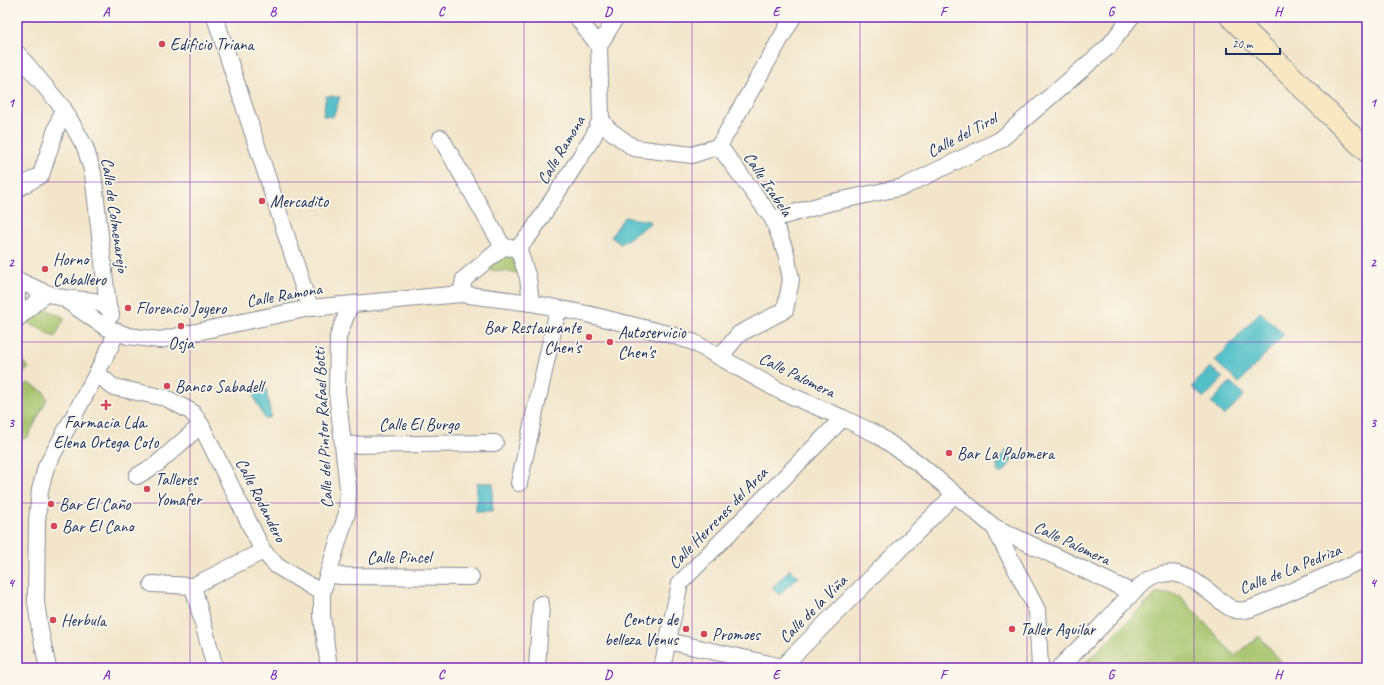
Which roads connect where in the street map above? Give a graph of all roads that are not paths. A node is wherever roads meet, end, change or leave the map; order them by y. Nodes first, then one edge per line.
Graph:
1 (215, 17) edge
2 (577, 17) edge
3 (616, 17) edge
4 (792, 17) edge
5 (1131, 17) edge
6 (1231, 17) edge
7 (599, 46) junction
8 (17, 53) edge
9 (63, 108) junction
10 (602, 119) junction
11 (441, 138) dead end
12 (719, 146) junction
13 (1367, 151) edge
14 (17, 189) edge
15 (773, 219) junction
16 (511, 248) junction
17 (17, 280) edge
18 (17, 292) edge
19 (46, 293) junction
20 (462, 294) junction
21 (63, 298) junction
22 (531, 302) junction
23 (17, 305) edge
24 (350, 305) junction
25 (108, 307) junction
26 (310, 308) junction
27 (558, 309) junction
28 (17, 319) edge
29 (116, 332) junction
30 (720, 357) junction
31 (97, 373) junction
32 (843, 418) junction
33 (202, 425) junction
34 (495, 442) dead end
35 (343, 445) junction
36 (137, 476) dead end
37 (519, 483) dead end
38 (954, 495) junction
39 (994, 527) junction
40 (263, 551) junction
41 (1367, 558) edge
42 (328, 574) junction
43 (471, 577) dead end
44 (152, 584) dead end
45 (194, 586) junction
46 (322, 593) junction
47 (1133, 593) junction
48 (541, 604) dead end
49 (668, 641) junction
50 (48, 668) edge
51 (215, 668) edge
52 (329, 668) edge
53 (537, 668) edge
54 (662, 668) edge
55 (1040, 668) edge
56 (1059, 668) edge

1 - 26 street
2 - 7 street
3 - 7 street
4 - 12 street, Calle Isabela
5 - 15 street, Calle del Tirol
6 - 13 main road
7 - 10 street, Calle Ramona
8 - 9 street, Calle de Colmenarejo
9 - 14 street
9 - 25 street, Calle de Colmenarejo
10 - 12 street
10 - 16 street, Calle Ramona
11 - 16 street
12 - 15 street, Calle Isabela
15 - 30 street, Calle Isabela
16 - 20 street, Calle Ramona
16 - 22 street
17 - 19 street
18 - 23 street
19 - 21 street
19 - 28 street
20 - 22 street, Calle Ramona
20 - 24 street, Calle Ramona
21 - 25 street
21 - 29 street, Calle Ramona
22 - 27 street, Calle Ramona
24 - 26 street, Calle Ramona
24 - 35 street, Calle del Pintor Rafael Botti
25 - 29 street, Calle de Colmenarejo
26 - 29 street, Calle Ramona
27 - 30 street, Calle Palomera
27 - 37 street
29 - 31 street
30 - 32 street, Calle Palomera
31 - 33 street, Calle Rodandero
31 - 50 street
32 - 38 street, Calle Palomera
32 - 49 street, Calle Herrenes del Arca
33 - 36 street
33 - 40 street, Calle Rodandero
34 - 35 street, Calle El Burgo
35 - 42 street, Calle del Pintor Rafael Botti
38 - 39 street, Calle Palomera
38 - 49 street, Calle de la Viña
39 - 47 street, Calle Palomera
39 - 55 street, Calle Palomera
40 - 45 street
40 - 46 street, Calle Rodandero
41 - 47 street, Calle de La Pedriza
42 - 43 street, Calle Pincel
42 - 46 street, Calle del Pintor Rafael Botti
44 - 45 street
45 - 51 street
46 - 52 street, Calle del Pintor Rafael Botti
47 - 56 street, Calle de La Pedriza
48 - 53 street
49 - 54 street, Calle Herrenes del Arca

